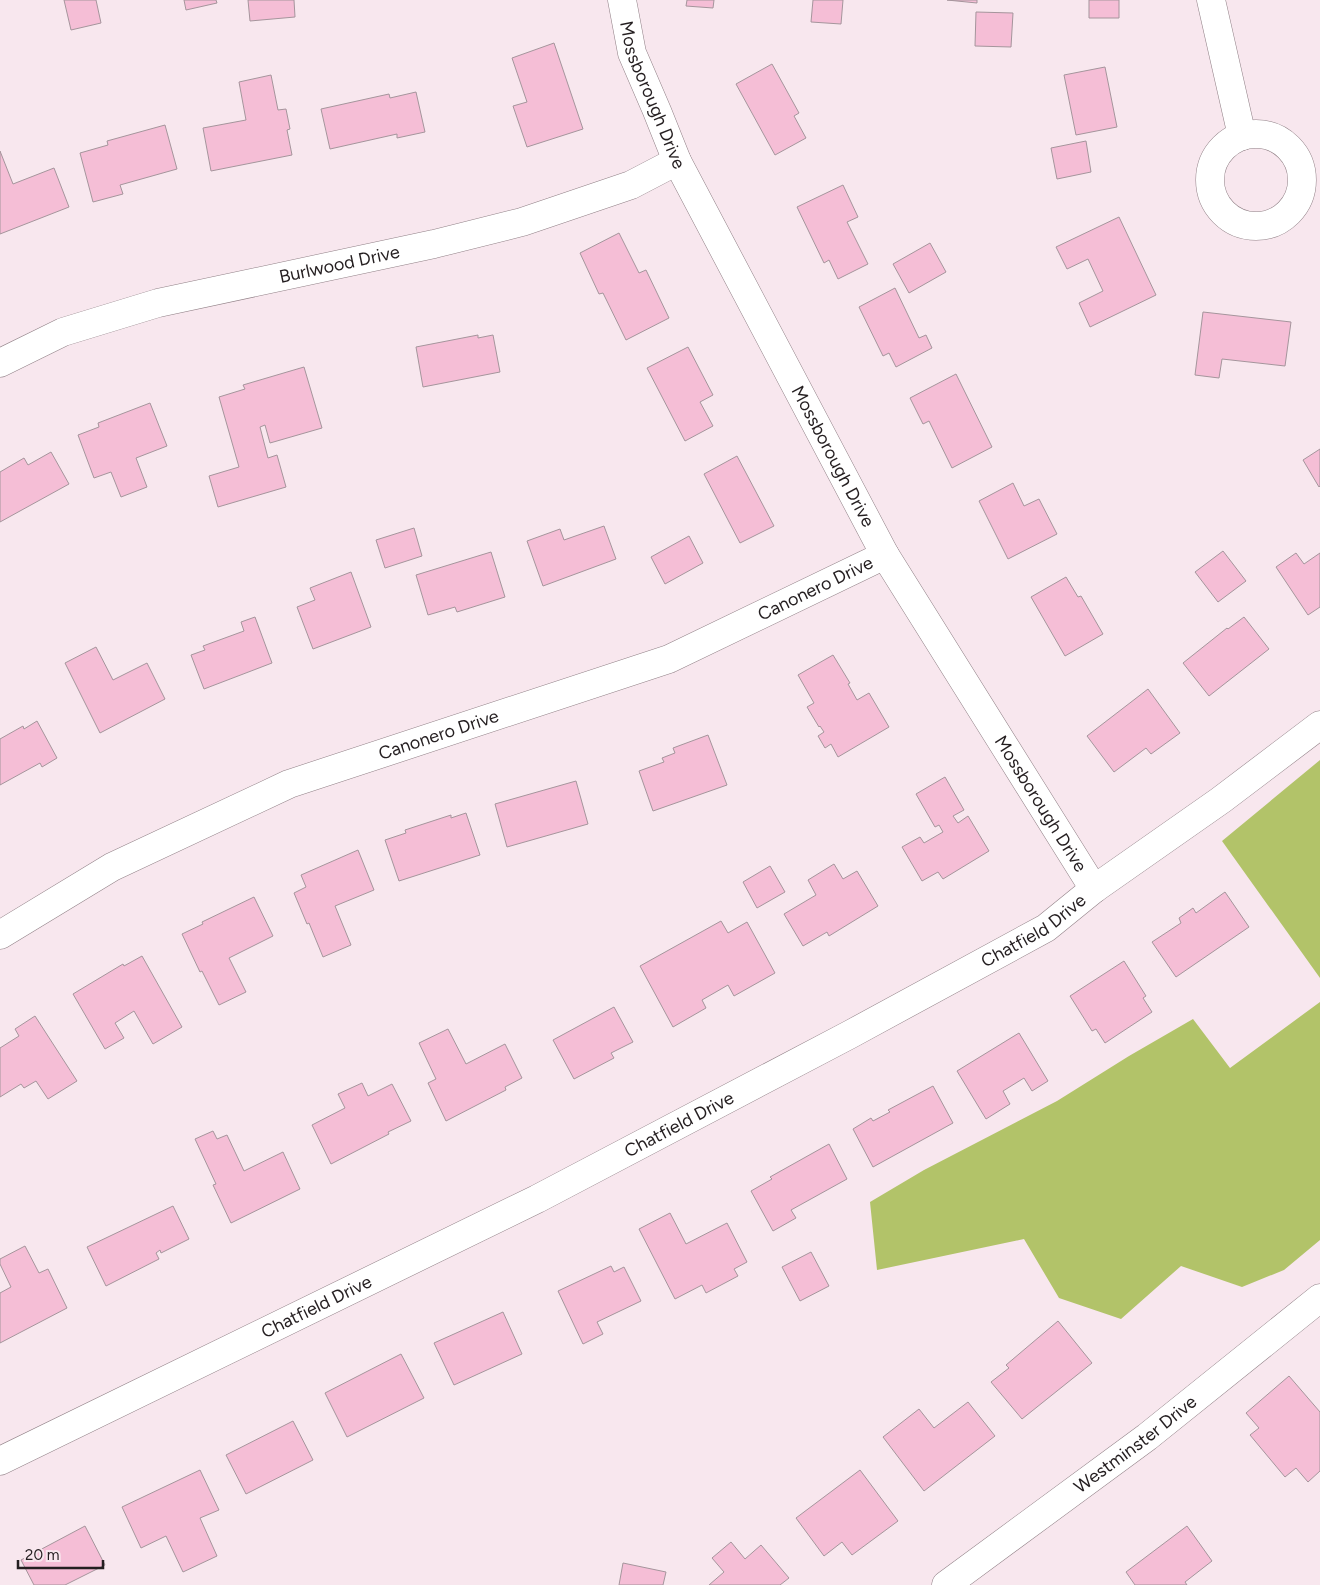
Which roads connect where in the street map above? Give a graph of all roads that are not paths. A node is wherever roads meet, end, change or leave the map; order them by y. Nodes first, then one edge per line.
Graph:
1 (622, 0) edge
2 (1211, 0) edge
3 (1242, 136) dead end
4 (677, 161) junction
5 (0, 363) edge
6 (885, 555) junction
7 (1320, 725) edge
8 (1094, 889) junction
9 (0, 935) edge
10 (1320, 1298) edge
11 (0, 1461) edge
12 (946, 1585) edge

1 - 4 street, Mossborough Drive
2 - 3 street
4 - 5 street, Burlwood Drive
4 - 6 street, Mossborough Drive
6 - 8 street, Mossborough Drive
6 - 9 street, Canonero Drive
7 - 8 street, Chatfield Drive
8 - 11 street, Chatfield Drive
10 - 12 street, Westminster Drive

